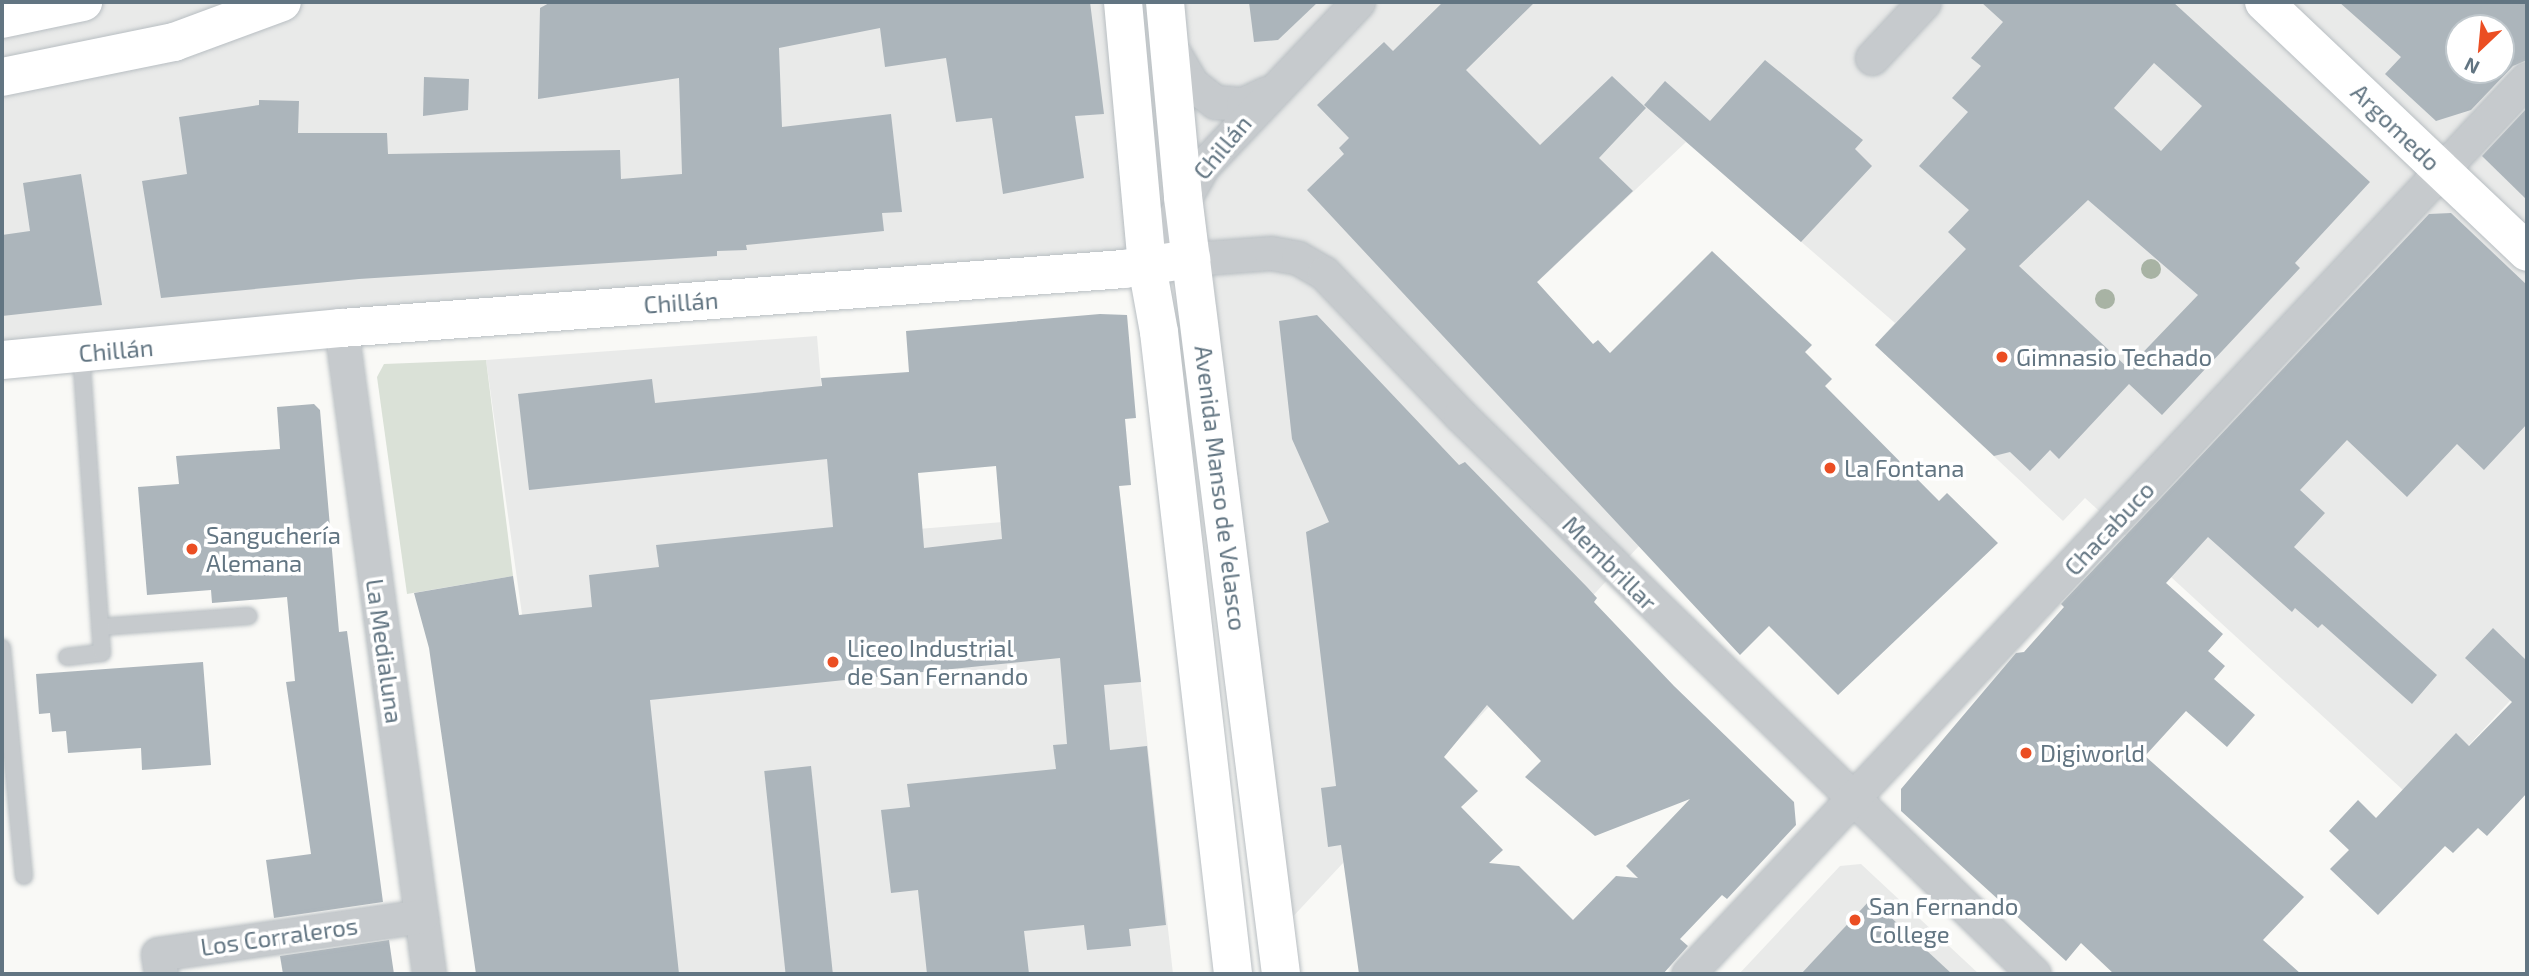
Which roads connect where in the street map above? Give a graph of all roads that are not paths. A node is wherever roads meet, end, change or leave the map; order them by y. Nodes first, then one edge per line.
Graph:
1 (83, 2) edge
2 (282, 2) edge
3 (1123, 2) edge
4 (1165, 2) edge
5 (1359, 2) edge
6 (1924, 2) edge
7 (2264, 2) edge
8 (2, 19) edge
9 (1171, 48) junction
10 (1872, 58) dead end
11 (2, 77) edge
12 (2527, 79) edge
13 (1269, 92) junction
14 (2441, 170) junction
15 (1183, 197) junction
16 (2527, 252) edge
17 (1191, 259) junction
18 (1147, 266) junction
19 (341, 328) junction
20 (80, 353) junction
21 (2, 360) edge
22 (249, 616) dead end
23 (100, 627) junction
24 (2, 648) edge
25 (67, 657) dead end
26 (1853, 803) junction
27 (24, 876) dead end
28 (421, 916) junction
29 (161, 974) edge
30 (429, 974) edge
31 (1233, 974) edge
32 (1281, 974) edge
33 (1688, 974) edge
34 (2034, 974) edge

1 - 8 main road
2 - 11 main road
3 - 18 main road, Avenida Manso de Velasco
4 - 9 main road, Avenida Manso de Velasco
5 - 13 street, Chillán
6 - 10 street
7 - 14 main road, Argomedo
9 - 13 street, Chillán
9 - 15 main road, Avenida Manso de Velasco
12 - 14 street, Chacabuco
13 - 15 street, Chillán
14 - 16 main road, Argomedo
14 - 26 street, Chacabuco
15 - 17 main road, Avenida Manso de Velasco
15 - 18 street, Chillán
17 - 18 main road, Membrillar
17 - 26 street, Membrillar
17 - 32 main road, Avenida Manso de Velasco
18 - 19 main road, Chillán
18 - 31 main road, Avenida Manso de Velasco
19 - 20 main road, Chillán
19 - 28 street, La Medialuna
20 - 21 main road, Chillán
20 - 23 lane
22 - 23 lane
23 - 25 lane
24 - 27 lane
26 - 33 street, Chacabuco
26 - 34 street, Membrillar
28 - 29 street, Los Corraleros
28 - 30 street, La Medialuna

